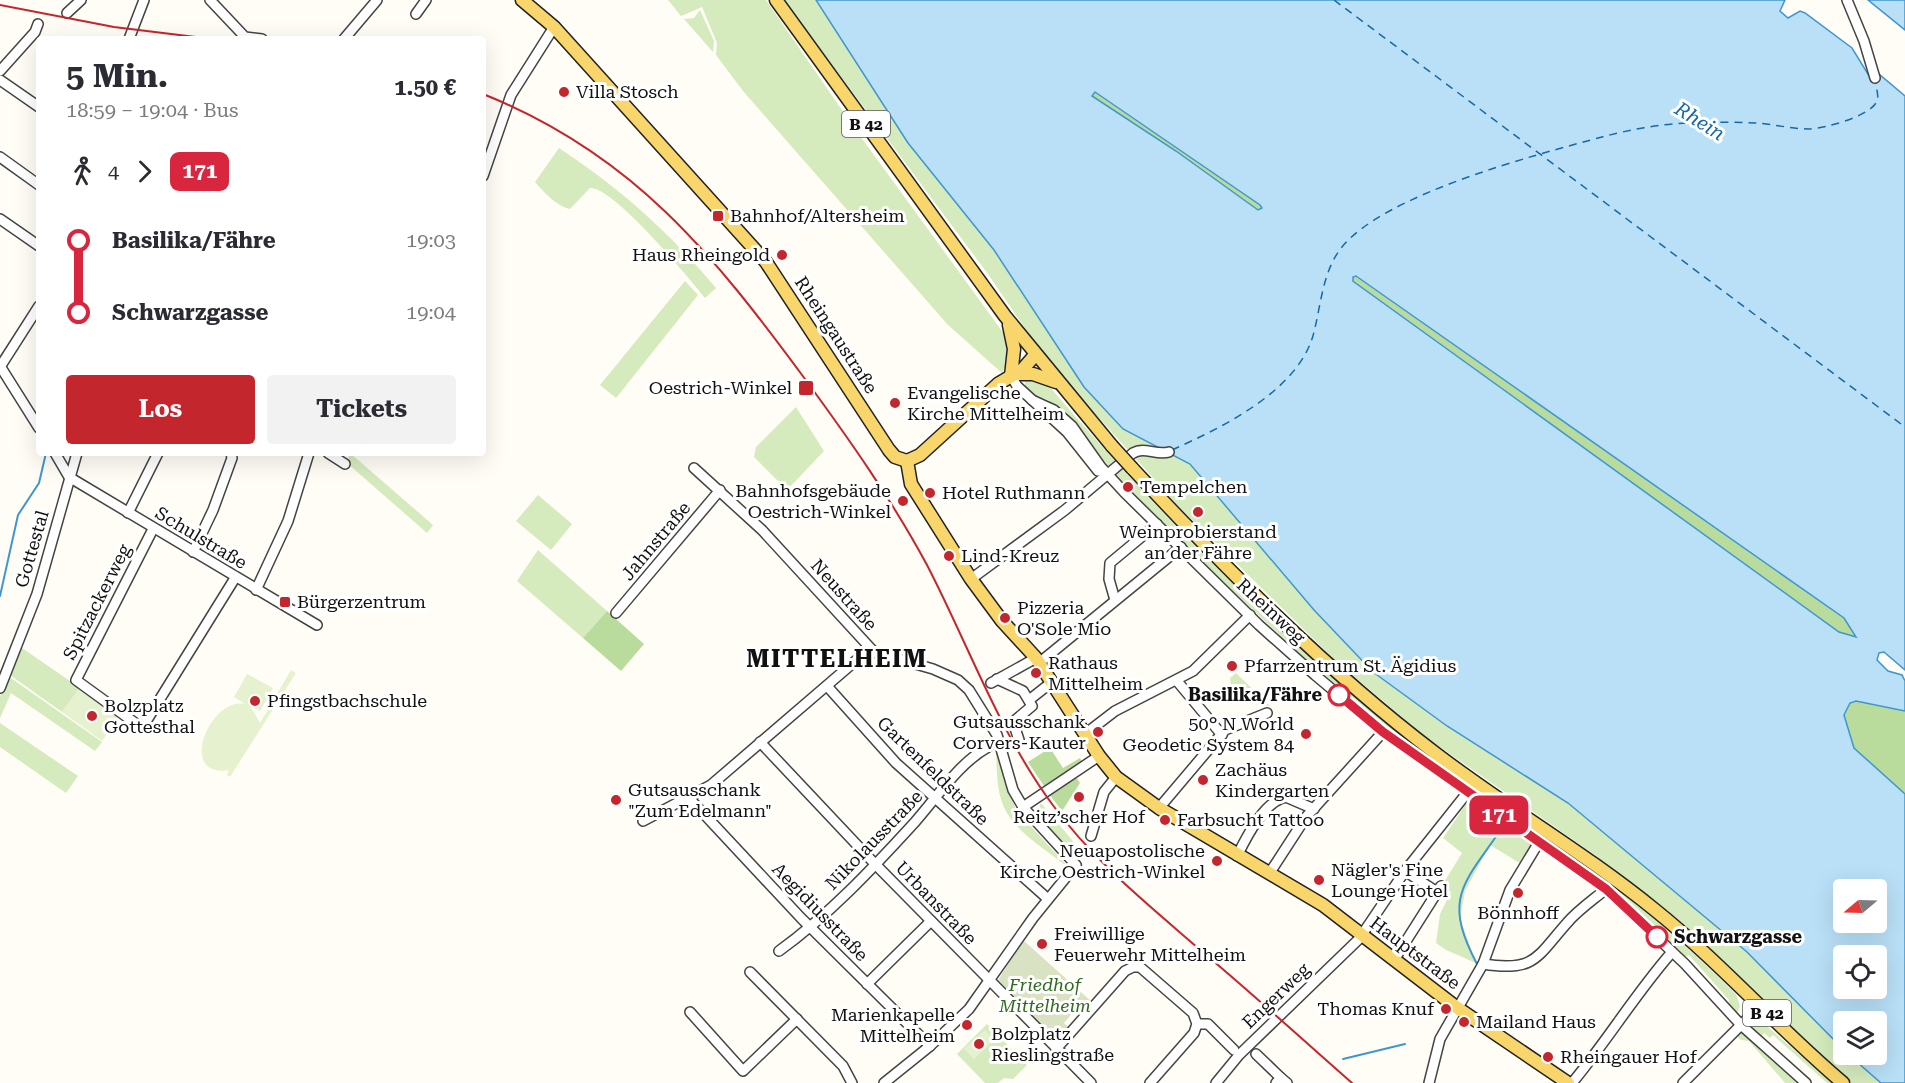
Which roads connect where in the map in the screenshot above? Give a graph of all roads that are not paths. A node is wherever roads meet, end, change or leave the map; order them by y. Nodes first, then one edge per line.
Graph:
1 (81, 0) edge
2 (144, 0) edge
3 (210, 0) edge
4 (377, 0) edge
5 (426, 0) edge
6 (522, 0) edge
7 (777, 0) edge
8 (1847, 0) edge
9 (67, 13) dead end
10 (416, 14) dead end
11 (38, 24) dead end
12 (554, 27) junction
13 (130, 36) edge
14 (244, 36) edge
15 (347, 36) edge
16 (0, 71) edge
17 (1875, 78) dead end
18 (0, 80) edge
19 (36, 105) edge
20 (0, 157) edge
21 (486, 167) edge
22 (36, 184) edge
23 (0, 219) edge
24 (36, 244) edge
25 (36, 312) edge
26 (1005, 316) junction
27 (1035, 355) junction
28 (0, 367) edge
29 (1013, 372) junction
30 (1057, 382) junction
31 (36, 423) edge
32 (1169, 452) dead end
33 (57, 456) edge
34 (77, 456) edge
35 (156, 456) edge
36 (232, 456) edge
37 (308, 456) edge
38 (333, 456) edge
39 (908, 461) junction
40 (345, 464) dead end
41 (694, 468) dead end
42 (1107, 474) junction
43 (69, 477) junction
44 (720, 490) junction
45 (128, 513) junction
46 (1157, 524) junction
47 (153, 529) junction
48 (1181, 547) junction
49 (193, 552) junction
50 (235, 578) junction
51 (971, 579) junction
52 (256, 590) junction
53 (1115, 600) junction
54 (616, 612) dead end
55 (1250, 615) junction
56 (317, 625) dead end
57 (873, 652) junction
58 (1037, 661) junction
59 (1177, 681) junction
60 (1052, 682) junction
61 (827, 686) junction
62 (0, 688) edge
63 (1029, 700) junction
64 (1266, 713) dead end
65 (1383, 732) junction
66 (1085, 734) junction
67 (1222, 735) junction
68 (1019, 740) dead end
69 (760, 742) junction
70 (988, 747) dead end
71 (1099, 756) junction
72 (1116, 777) junction
73 (1467, 793) junction
74 (689, 798) junction
75 (935, 800) junction
76 (1023, 807) junction
77 (1159, 808) junction
78 (1314, 809) junction
79 (643, 821) dead end
80 (1091, 836) dead end
81 (1539, 842) junction
82 (1236, 856) junction
83 (875, 864) junction
84 (1405, 871) junction
85 (1269, 874) junction
86 (1606, 889) junction
87 (1048, 899) junction
88 (931, 921) junction
89 (811, 928) junction
90 (1362, 935) junction
91 (779, 951) dead end
92 (1672, 951) junction
93 (1394, 960) junction
94 (1482, 964) junction
95 (750, 972) dead end
96 (989, 981) junction
97 (867, 984) junction
98 (1760, 1006) junction
99 (1456, 1007) junction
100 (690, 1012) dead end
101 (796, 1018) junction
102 (1197, 1024) junction
103 (1741, 1025) junction
104 (930, 1046) junction
105 (1056, 1049) junction
106 (1234, 1050) dead end
107 (1256, 1054) dead end
108 (1281, 1081) edge
109 (852, 1083) edge
110 (884, 1083) edge
111 (1090, 1083) edge
112 (1150, 1083) edge
113 (1216, 1083) edge
114 (1429, 1083) edge
115 (1570, 1083) edge
116 (1683, 1083) edge
117 (1806, 1083) edge
118 (1843, 1083) edge

1 - 9 street
2 - 13 street
3 - 14 street
4 - 15 street
5 - 10 street
6 - 12 main road, Rheingaustraße
7 - 26 main road, B 42
8 - 17 street
11 - 16 street
12 - 21 street
12 - 39 main road, Rheingaustraße
18 - 19 street
20 - 22 street
23 - 24 street
25 - 28 street
26 - 27 main road, B 42
26 - 29 main road
27 - 29 main road
27 - 30 main road, B 42
28 - 31 street
29 - 30 main road
29 - 39 main road
29 - 42 street, Rheinweg
30 - 98 main road, B 42, bridge
32 - 42 street
33 - 43 street
34 - 43 street, Gottestal
35 - 45 street
36 - 49 street
37 - 52 street
38 - 40 street
39 - 51 main road
41 - 44 street, Neustraße
42 - 46 street, Rheinweg
42 - 51 street
43 - 45 street, Schulstraße
43 - 62 street, Gottestal
44 - 54 street, Jahnstraße
44 - 57 street, Neustraße
45 - 47 street, Schulstraße
46 - 48 street, Rheinweg
46 - 53 street
47 - 49 street, Schulstraße
47 - 50 street, Spitzackerweg
48 - 53 street
48 - 55 street, Rheinweg
49 - 50 street, Schulstraße
50 - 52 street, Schulstraße
51 - 58 main road
52 - 56 street, Schulstraße
53 - 58 street
55 - 59 street
55 - 65 street, Rheinweg
57 - 61 street
57 - 76 street, Neustraße
58 - 60 main road
58 - 63 street
59 - 66 street
59 - 67 street
60 - 63 street
60 - 66 main road
61 - 69 street
61 - 75 street, Gartenfeldstraße
63 - 68 street
64 - 67 street
65 - 73 street, Rheinweg
65 - 78 street
66 - 71 main road
67 - 77 street
69 - 74 street
69 - 83 street, Urbanstraße
70 - 75 street, Nikolausstraße
71 - 72 main road
71 - 76 street
72 - 77 main road
72 - 80 street
73 - 81 street, Rheinweg
73 - 84 street, Engerweg
74 - 79 street
74 - 89 street, Aegidiusstraße
75 - 83 street, Nikolausstraße
75 - 87 street, Gartenfeldstraße
76 - 87 street, Neustraße
77 - 82 main road
78 - 82 street
78 - 85 street
81 - 86 street, Rheinweg
81 - 94 street
82 - 85 main road, Hauptstraße
83 - 88 street, Urbanstraße
83 - 89 street, Nikolausstraße
84 - 90 street, Engerweg
84 - 93 street
85 - 90 main road, Hauptstraße
86 - 92 street, Rheinweg
86 - 94 street
87 - 96 street
88 - 96 street, Urbanstraße
88 - 97 street
89 - 91 street, Nikolausstraße
89 - 97 street, Aegidiusstraße
90 - 93 main road, Hauptstraße
90 - 113 street, Engerweg
92 - 103 street, Rheinweg
92 - 115 street
93 - 99 main road, Hauptstraße
94 - 99 street
95 - 101 street
96 - 104 street
96 - 105 street, Urbanstraße
97 - 104 street, Aegidiusstraße
98 - 103 street
98 - 118 main road, B 42
99 - 114 street
99 - 115 main road, Hauptstraße
100 - 101 street
101 - 109 street
102 - 105 street
102 - 106 street
102 - 112 street
103 - 116 street
103 - 117 street, Rheinweg
104 - 110 street
105 - 111 street, Urbanstraße
107 - 108 street

